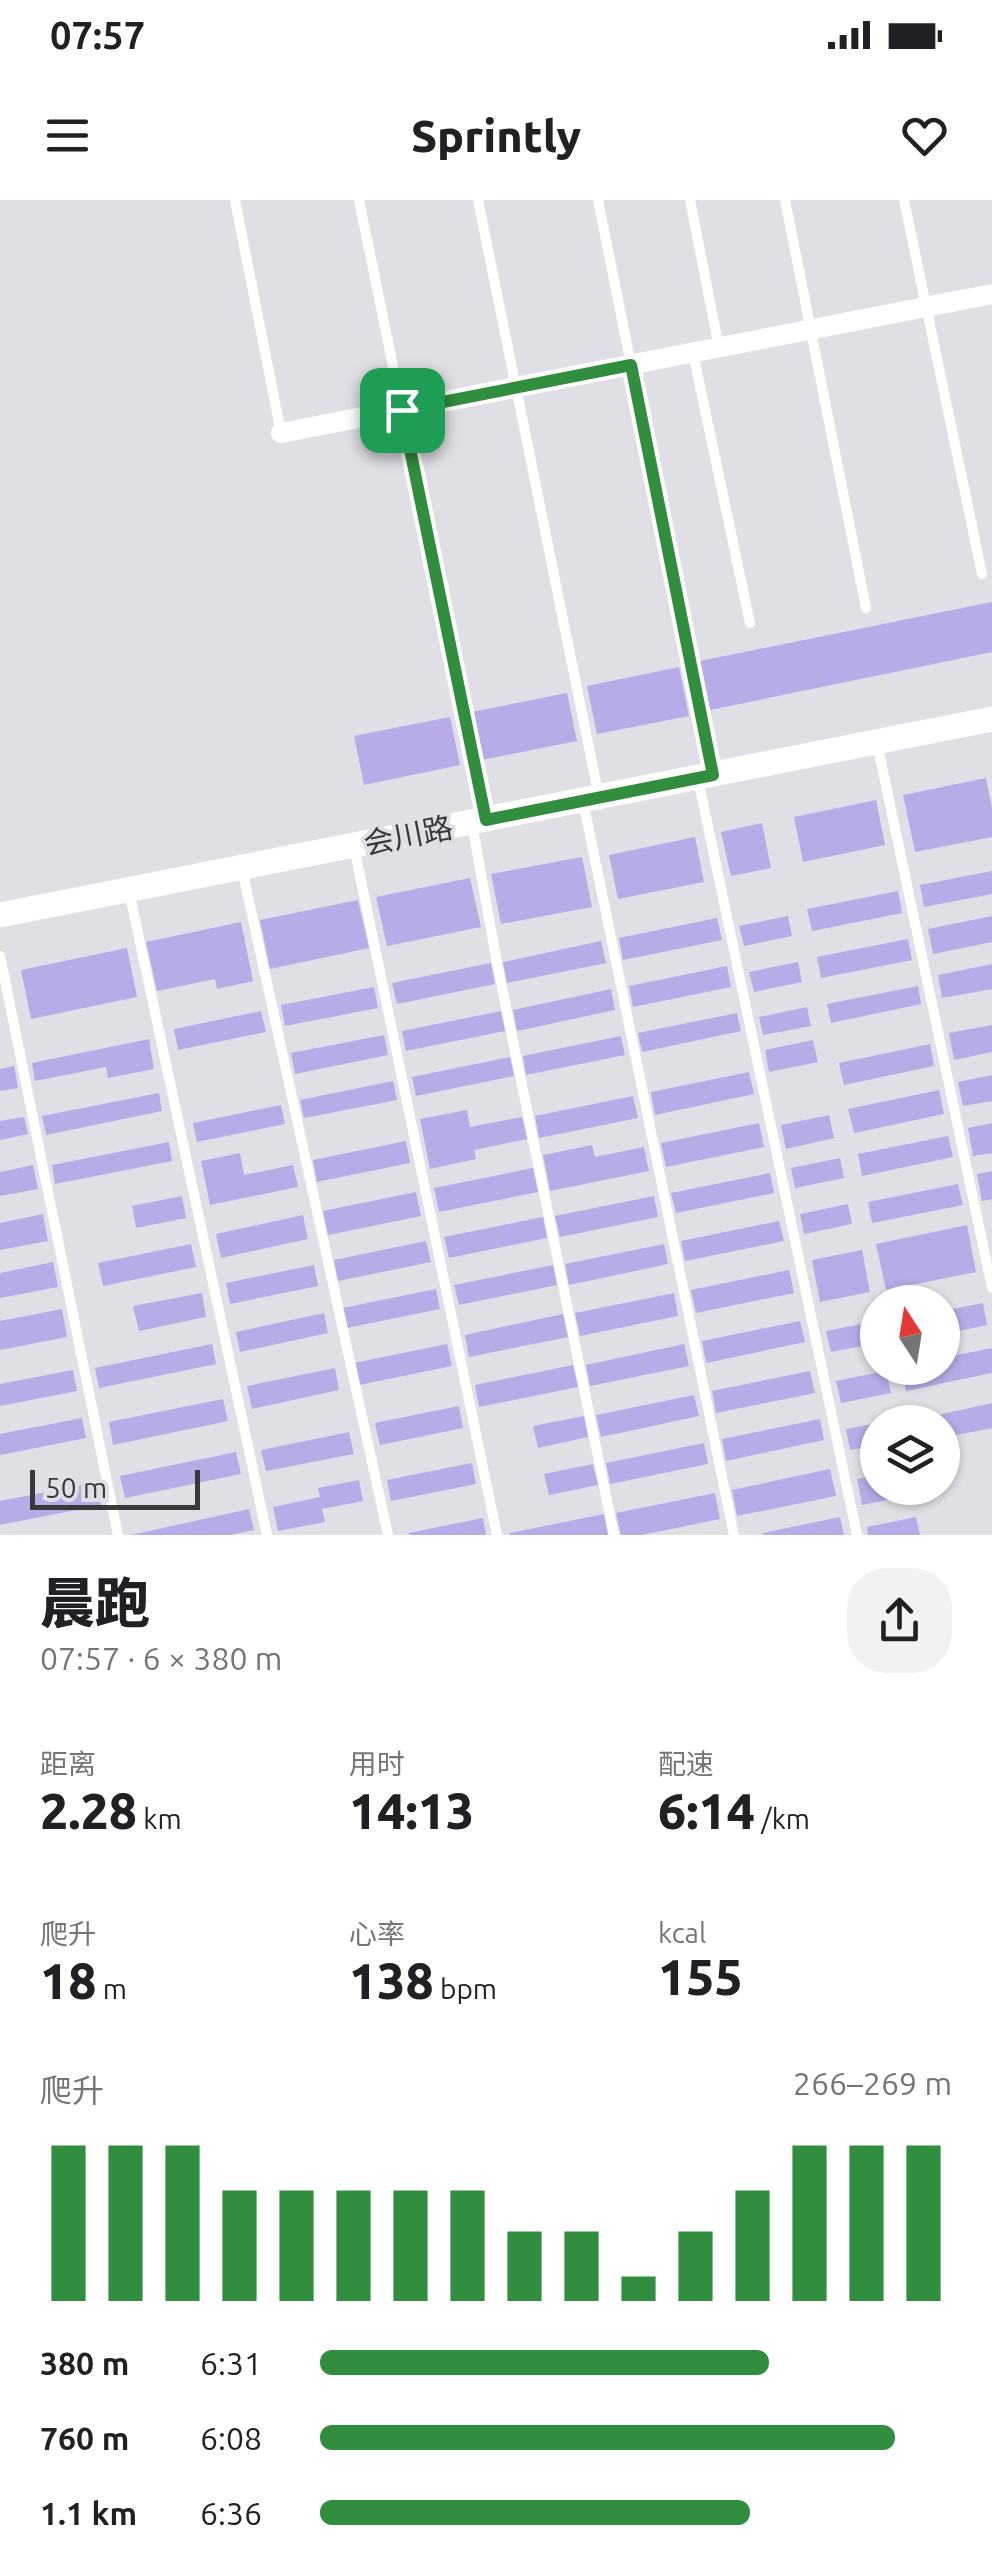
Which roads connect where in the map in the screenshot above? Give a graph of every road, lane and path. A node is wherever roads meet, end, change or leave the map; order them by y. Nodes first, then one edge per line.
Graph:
1 (234, 200) edge
2 (359, 200) edge
3 (478, 200) edge
4 (598, 200) edge
5 (690, 200) edge
6 (784, 200) edge
7 (904, 200) edge
8 (992, 294) edge
9 (926, 307) junction
10 (810, 330) junction
11 (719, 348) junction
12 (693, 352) junction
13 (631, 365) junction
14 (516, 387) junction
15 (402, 410) junction
16 (280, 433) joint
17 (982, 574) dead end
18 (866, 608) dead end
19 (750, 622) dead end
20 (992, 719) edge
21 (877, 742) junction
22 (705, 776) junction
23 (591, 799) junction
24 (479, 821) junction
25 (354, 846) junction
26 (242, 868) junction
27 (128, 890) junction
28 (0, 915) edge
29 (0, 956) edge
30 (992, 1288) edge
31 (118, 1535) edge
32 (267, 1535) edge
33 (388, 1535) edge
34 (497, 1535) edge
35 (614, 1535) edge
36 (734, 1535) edge
37 (857, 1535) edge

1 - 16 lane
2 - 15 lane
3 - 14 lane
4 - 13 lane
5 - 11 lane
6 - 10 lane
7 - 9 lane
8 - 9 street
9 - 10 street
9 - 17 lane
10 - 11 street
10 - 18 lane
11 - 12 street
12 - 13 street
12 - 19 lane
13 - 14 street
13 - 22 lane
14 - 15 street
14 - 23 lane
15 - 16 street
15 - 24 lane
20 - 21 street, 会川路
21 - 22 street, 会川路
21 - 30 lane
22 - 23 street, 会川路
22 - 37 lane
23 - 24 street, 会川路
23 - 36 lane
24 - 25 street, 会川路
24 - 35 lane
25 - 26 street, 会川路
25 - 34 lane
26 - 27 street, 会川路
26 - 33 lane
27 - 28 street, 会川路
27 - 32 lane
29 - 31 lane

